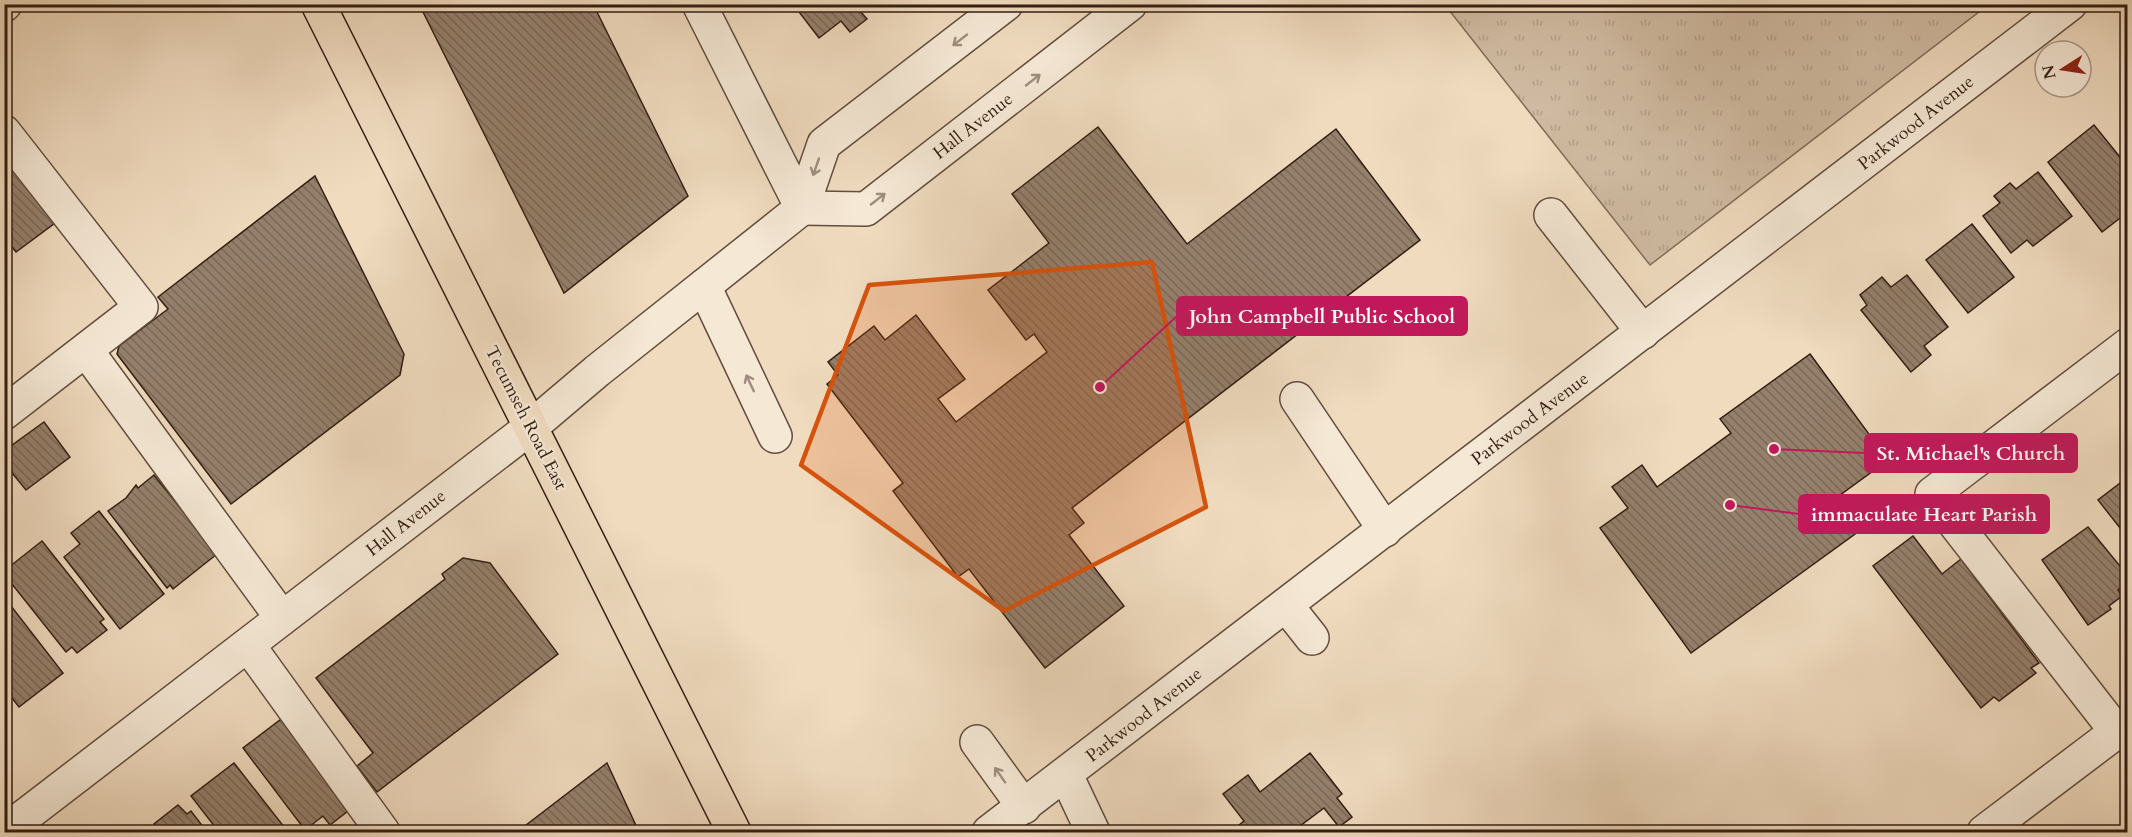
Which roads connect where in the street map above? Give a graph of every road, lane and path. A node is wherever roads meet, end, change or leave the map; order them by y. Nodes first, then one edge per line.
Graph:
1 (318, 4) edge
2 (699, 4) edge
3 (1006, 4) edge
4 (1130, 4) edge
5 (2070, 4) edge
6 (4, 132) edge
7 (802, 208) junction
8 (1551, 215) dead end
9 (704, 286) junction
10 (1643, 332) junction
11 (2127, 345) edge
12 (86, 350) junction
13 (1297, 399) dead end
14 (4, 413) edge
15 (531, 427) junction
16 (775, 436) dead end
17 (1385, 530) junction
18 (1287, 605) junction
19 (282, 618) junction
20 (1312, 638) dead end
21 (248, 645) junction
22 (2122, 727) edge
23 (977, 742) dead end
24 (1066, 775) junction
25 (1024, 807) junction
26 (4, 832) edge
27 (383, 832) edge
28 (734, 832) edge
29 (989, 832) edge
30 (1093, 832) edge
31 (1984, 832) edge

1 - 15 main road, Tecumseh Road East
2 - 7 street
3 -> 7 street
7 -> 4 street, Hall Avenue
5 - 10 street, Parkwood Avenue
6 - 12 street
7 - 9 street, Hall Avenue
8 - 10 street
9 - 15 street, Hall Avenue
16 -> 9 street
10 - 17 street, Parkwood Avenue
11 - 22 street
12 - 14 street
12 - 19 street
13 - 17 street
15 - 19 street, Hall Avenue
15 - 28 main road, Tecumseh Road East
17 - 18 street, Parkwood Avenue
18 - 20 street
18 - 24 street, Parkwood Avenue
19 - 21 street, Hall Avenue
21 - 26 street, Hall Avenue
21 - 27 street
22 - 31 street
25 -> 23 street
24 - 25 street, Parkwood Avenue
24 - 30 street
25 - 29 street, Parkwood Avenue

